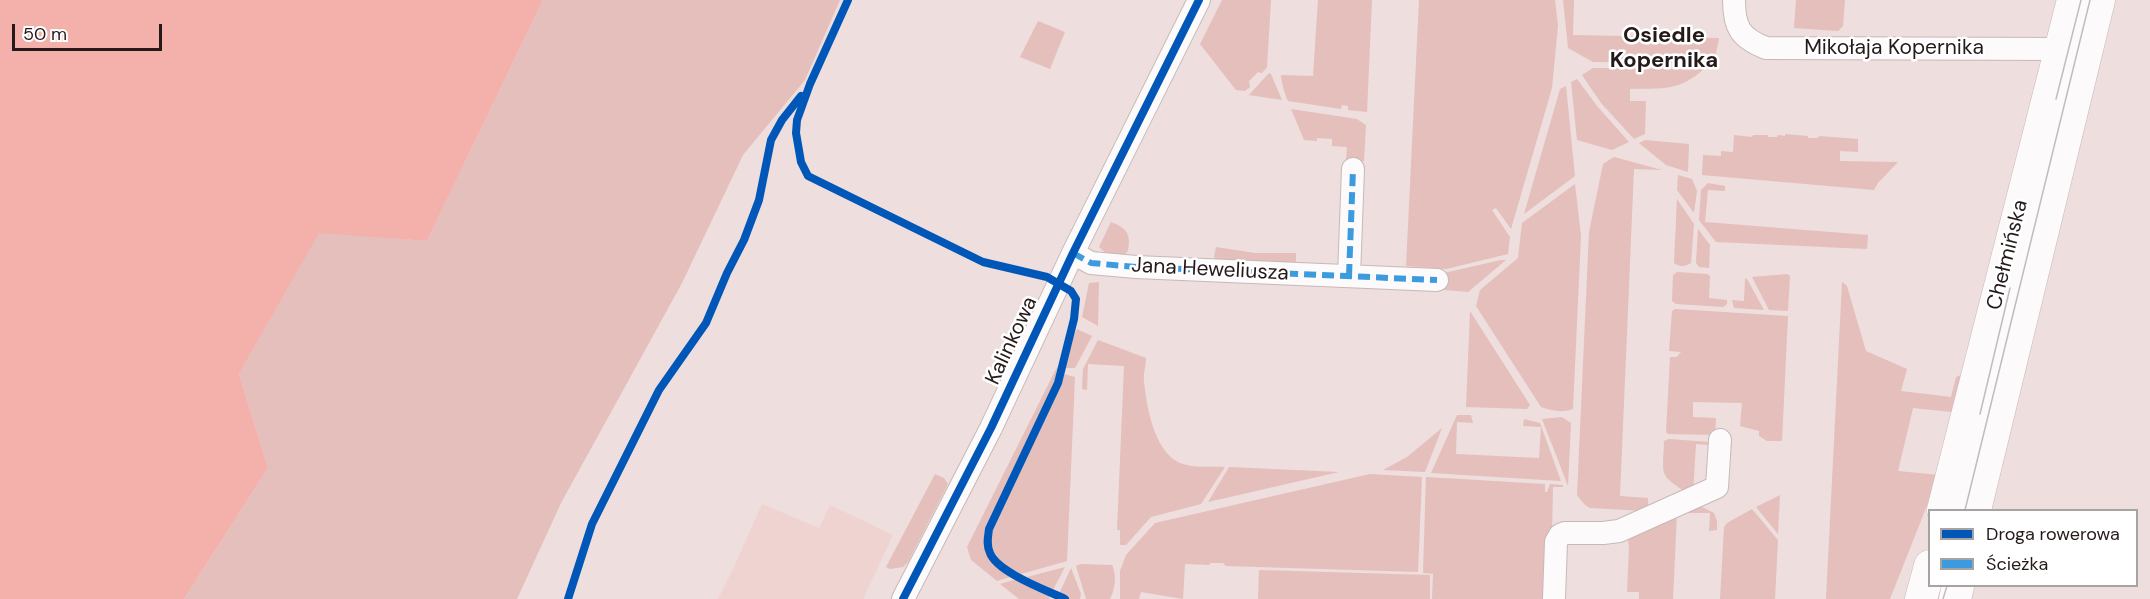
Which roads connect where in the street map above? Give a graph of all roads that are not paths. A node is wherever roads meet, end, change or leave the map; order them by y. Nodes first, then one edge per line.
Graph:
1 (1199, 0) edge
2 (1734, 0) edge
3 (2073, 0) edge
4 (2099, 0) edge
5 (2073, 51) junction
6 (1353, 169) dead end
7 (1073, 253) junction
8 (1349, 276) junction
9 (1437, 280) dead end
10 (1720, 440) dead end
11 (1943, 509) edge
12 (1976, 509) edge
13 (1928, 570) edge
14 (903, 599) edge
15 (1554, 599) edge
16 (1921, 599) edge

1 - 7 street, Kalinkowa
2 - 5 street, Mikołaja Kopernika
3 - 5 main road, Chełmińska
4 - 5 main road, Chełmińska
5 - 11 main road, Chełmińska
5 - 12 main road, Chełmińska
6 - 8 street
7 - 8 street, Jana Heweliusza
7 - 14 street, Kalinkowa
8 - 9 street, Jana Heweliusza
10 - 15 street
13 - 16 main road

